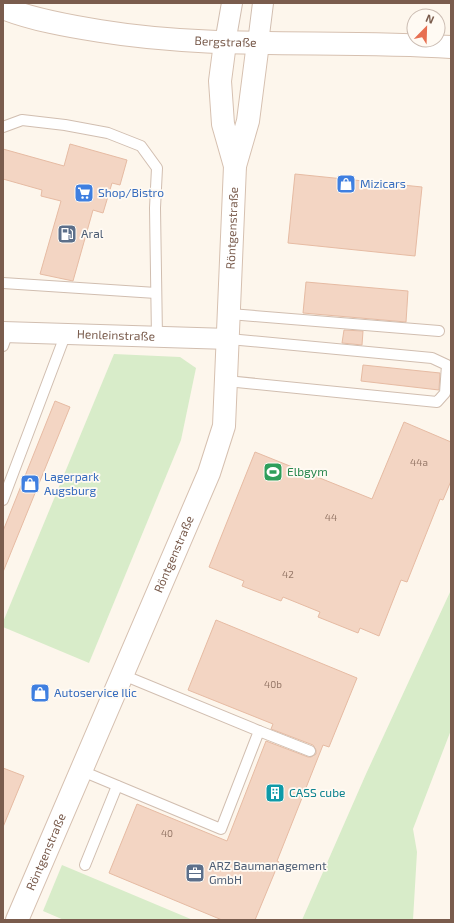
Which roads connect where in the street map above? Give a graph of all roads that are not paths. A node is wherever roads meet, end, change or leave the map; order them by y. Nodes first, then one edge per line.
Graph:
1 (232, 3) edge
2 (263, 3) edge
3 (3, 8) edge
4 (225, 43) junction
5 (258, 43) junction
6 (451, 47) edge
7 (3, 127) edge
8 (235, 166) junction
9 (3, 283) edge
10 (156, 293) junction
11 (230, 314) junction
12 (439, 332) dead end
13 (66, 333) junction
14 (5, 337) edge
15 (157, 337) junction
16 (229, 339) junction
17 (227, 381) junction
18 (3, 500) edge
19 (123, 675) junction
20 (259, 731) junction
21 (310, 751) dead end
22 (82, 771) junction
23 (117, 786) junction
24 (85, 865) dead end
25 (18, 920) edge

1 - 4 street
2 - 5 street
3 - 4 street, Bergstraße
4 - 5 street, Bergstraße
4 - 8 street, Röntgenstraße
5 - 6 street, Bergstraße
5 - 8 street, Röntgenstraße
7 - 10 lane
8 - 11 street, Röntgenstraße
9 - 10 lane
10 - 15 lane
11 - 12 lane
11 - 16 street, Röntgenstraße
13 - 14 street, Henleinstraße
13 - 15 street, Henleinstraße
13 - 18 lane
15 - 16 street, Henleinstraße
16 - 17 street, Röntgenstraße
16 - 17 lane
17 - 19 street, Röntgenstraße
19 - 20 lane
19 - 22 street, Röntgenstraße
20 - 21 lane
20 - 23 lane
22 - 23 lane
22 - 25 street, Röntgenstraße
23 - 24 lane

